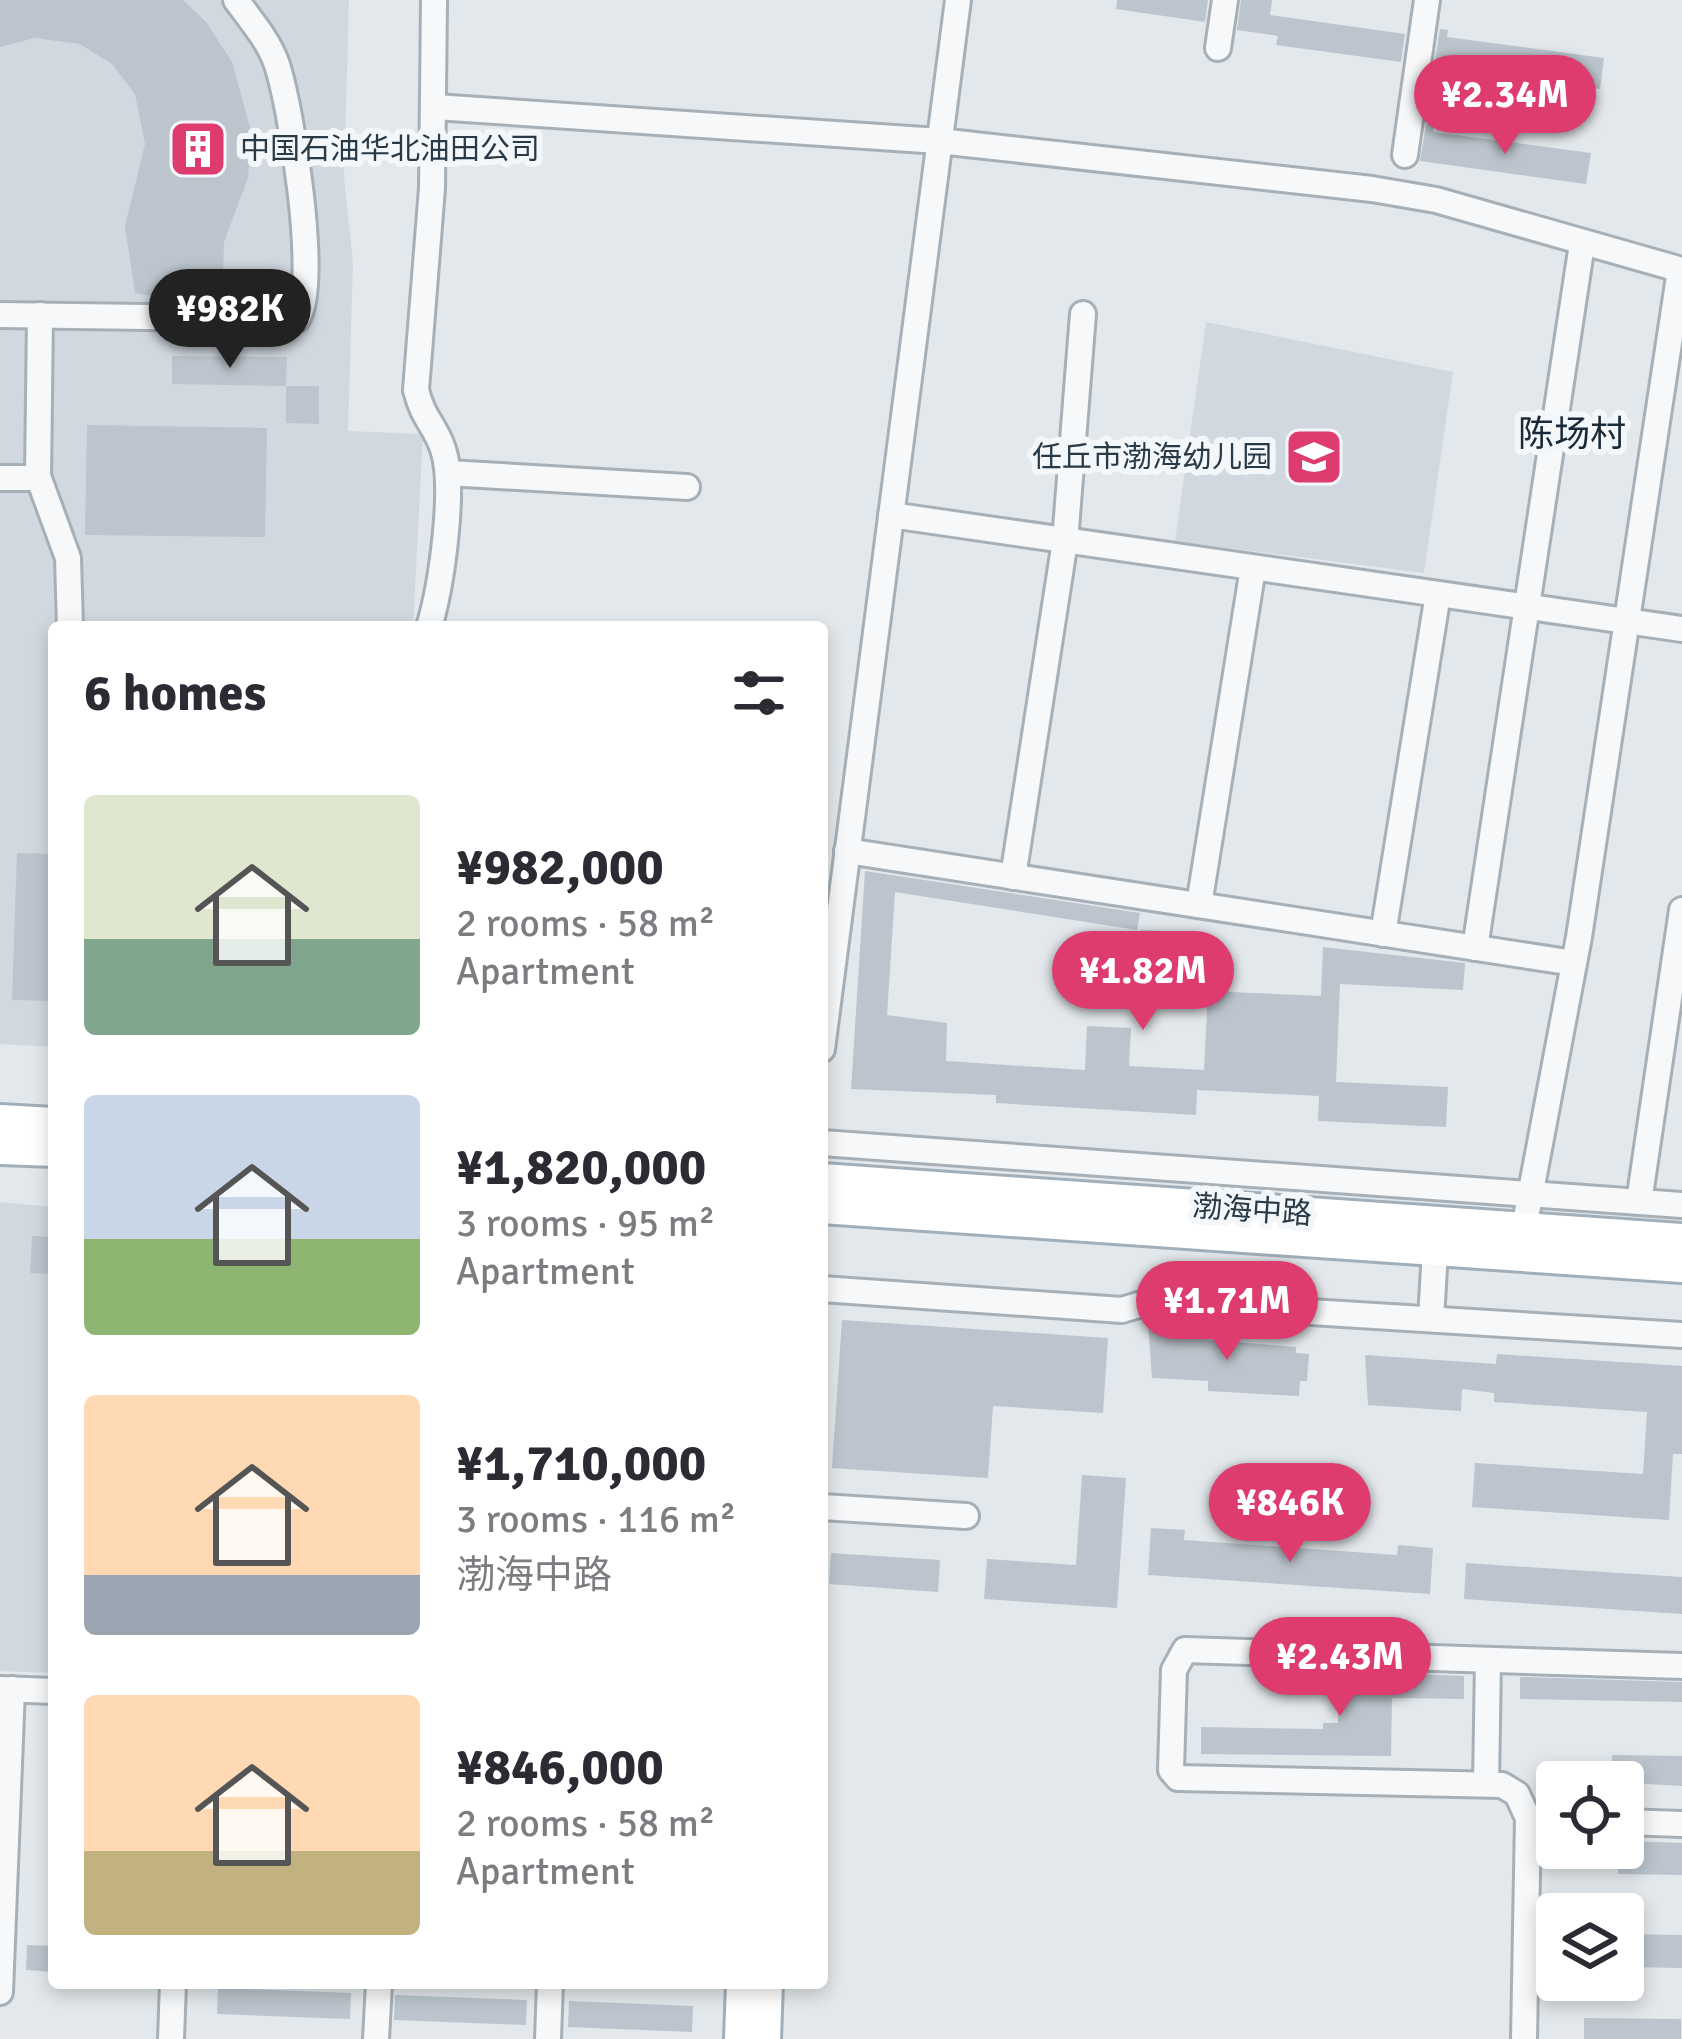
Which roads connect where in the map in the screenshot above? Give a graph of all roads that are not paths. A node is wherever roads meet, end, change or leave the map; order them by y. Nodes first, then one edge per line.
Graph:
1 (236, 0) edge
2 (434, 0) edge
3 (958, 0) edge
4 (1225, 0) edge
5 (1427, 0) edge
6 (1218, 48) dead end
7 (435, 107) junction
8 (939, 141) junction
9 (1405, 155) dead end
10 (1582, 244) junction
11 (1681, 270) edge
12 (1083, 314) dead end
13 (0, 315) edge
14 (40, 315) junction
15 (448, 473) junction
16 (38, 476) junction
17 (0, 478) edge
18 (687, 488) dead end
19 (891, 515) junction
20 (1066, 541) junction
21 (1253, 568) junction
22 (1438, 594) junction
23 (1529, 607) junction
24 (70, 621) edge
25 (430, 621) edge
26 (1627, 621) junction
27 (1682, 629) edge
28 (848, 851) junction
29 (1013, 877) junction
30 (1199, 905) junction
31 (1682, 910) edge
32 (1383, 934) junction
33 (1475, 948) junction
34 (1574, 963) junction
35 (828, 1003) edge
36 (0, 1120) edge
37 (48, 1123) edge
38 (828, 1143) edge
39 (0, 1149) edge
40 (48, 1151) edge
41 (828, 1179) edge
42 (1530, 1195) junction
43 (1639, 1202) junction
44 (1682, 1205) edge
45 (828, 1208) edge
46 (1524, 1228) junction
47 (1682, 1239) edge
48 (1435, 1251) junction
49 (1682, 1267) edge
50 (828, 1288) edge
51 (1431, 1319) junction
52 (1682, 1335) edge
53 (828, 1507) edge
54 (966, 1516) dead end
55 (1488, 1660) junction
56 (1682, 1666) edge
57 (6, 1689) edge
58 (48, 1691) edge
59 (1486, 1784) junction
60 (1528, 1818) junction
61 (1536, 1818) edge
62 (1644, 1823) edge
63 (1682, 1824) edge
64 (173, 1989) edge
65 (379, 1989) edge
66 (550, 1989) edge
67 (742, 1989) edge
68 (767, 1989) edge
69 (0, 1993) edge
70 (171, 2039) edge
71 (376, 2039) edge
72 (548, 2039) edge
73 (740, 2039) edge
74 (765, 2039) edge
75 (1524, 2039) edge

1 - 14 street
2 - 7 street
3 - 8 street
4 - 6 street
5 - 9 street
7 - 8 street
7 - 15 street
8 - 10 street
8 - 19 street
10 - 11 street
10 - 23 street
11 - 26 street
12 - 20 street
13 - 14 street
14 - 16 street
15 - 18 street
15 - 25 street
16 - 17 street
16 - 24 street
19 - 20 street
19 - 28 street
20 - 21 street
20 - 29 street
21 - 22 street
21 - 30 street
22 - 23 street
22 - 32 street
23 - 26 street
23 - 33 street
26 - 27 street
26 - 34 street
28 - 29 street
28 - 35 street
29 - 30 street
30 - 32 street
31 - 43 street
32 - 33 street
33 - 34 street
34 - 42 street
36 - 37 main road
38 - 42 street
39 - 40 main road
41 - 46 main road, 渤海中路
42 - 43 street
42 - 46 street
43 - 44 street
45 - 48 main road, 渤海中路
46 - 47 main road, 渤海中路
48 - 49 main road, 渤海中路
48 - 51 street
50 - 51 street
51 - 52 street
53 - 54 street
55 - 56 street
55 - 59 street
55 - 59 street
57 - 58 street
57 - 69 street
59 - 60 street
60 - 61 street
60 - 75 street
62 - 63 street
64 - 70 street
65 - 71 street
66 - 72 street
67 - 73 main road
68 - 74 main road

